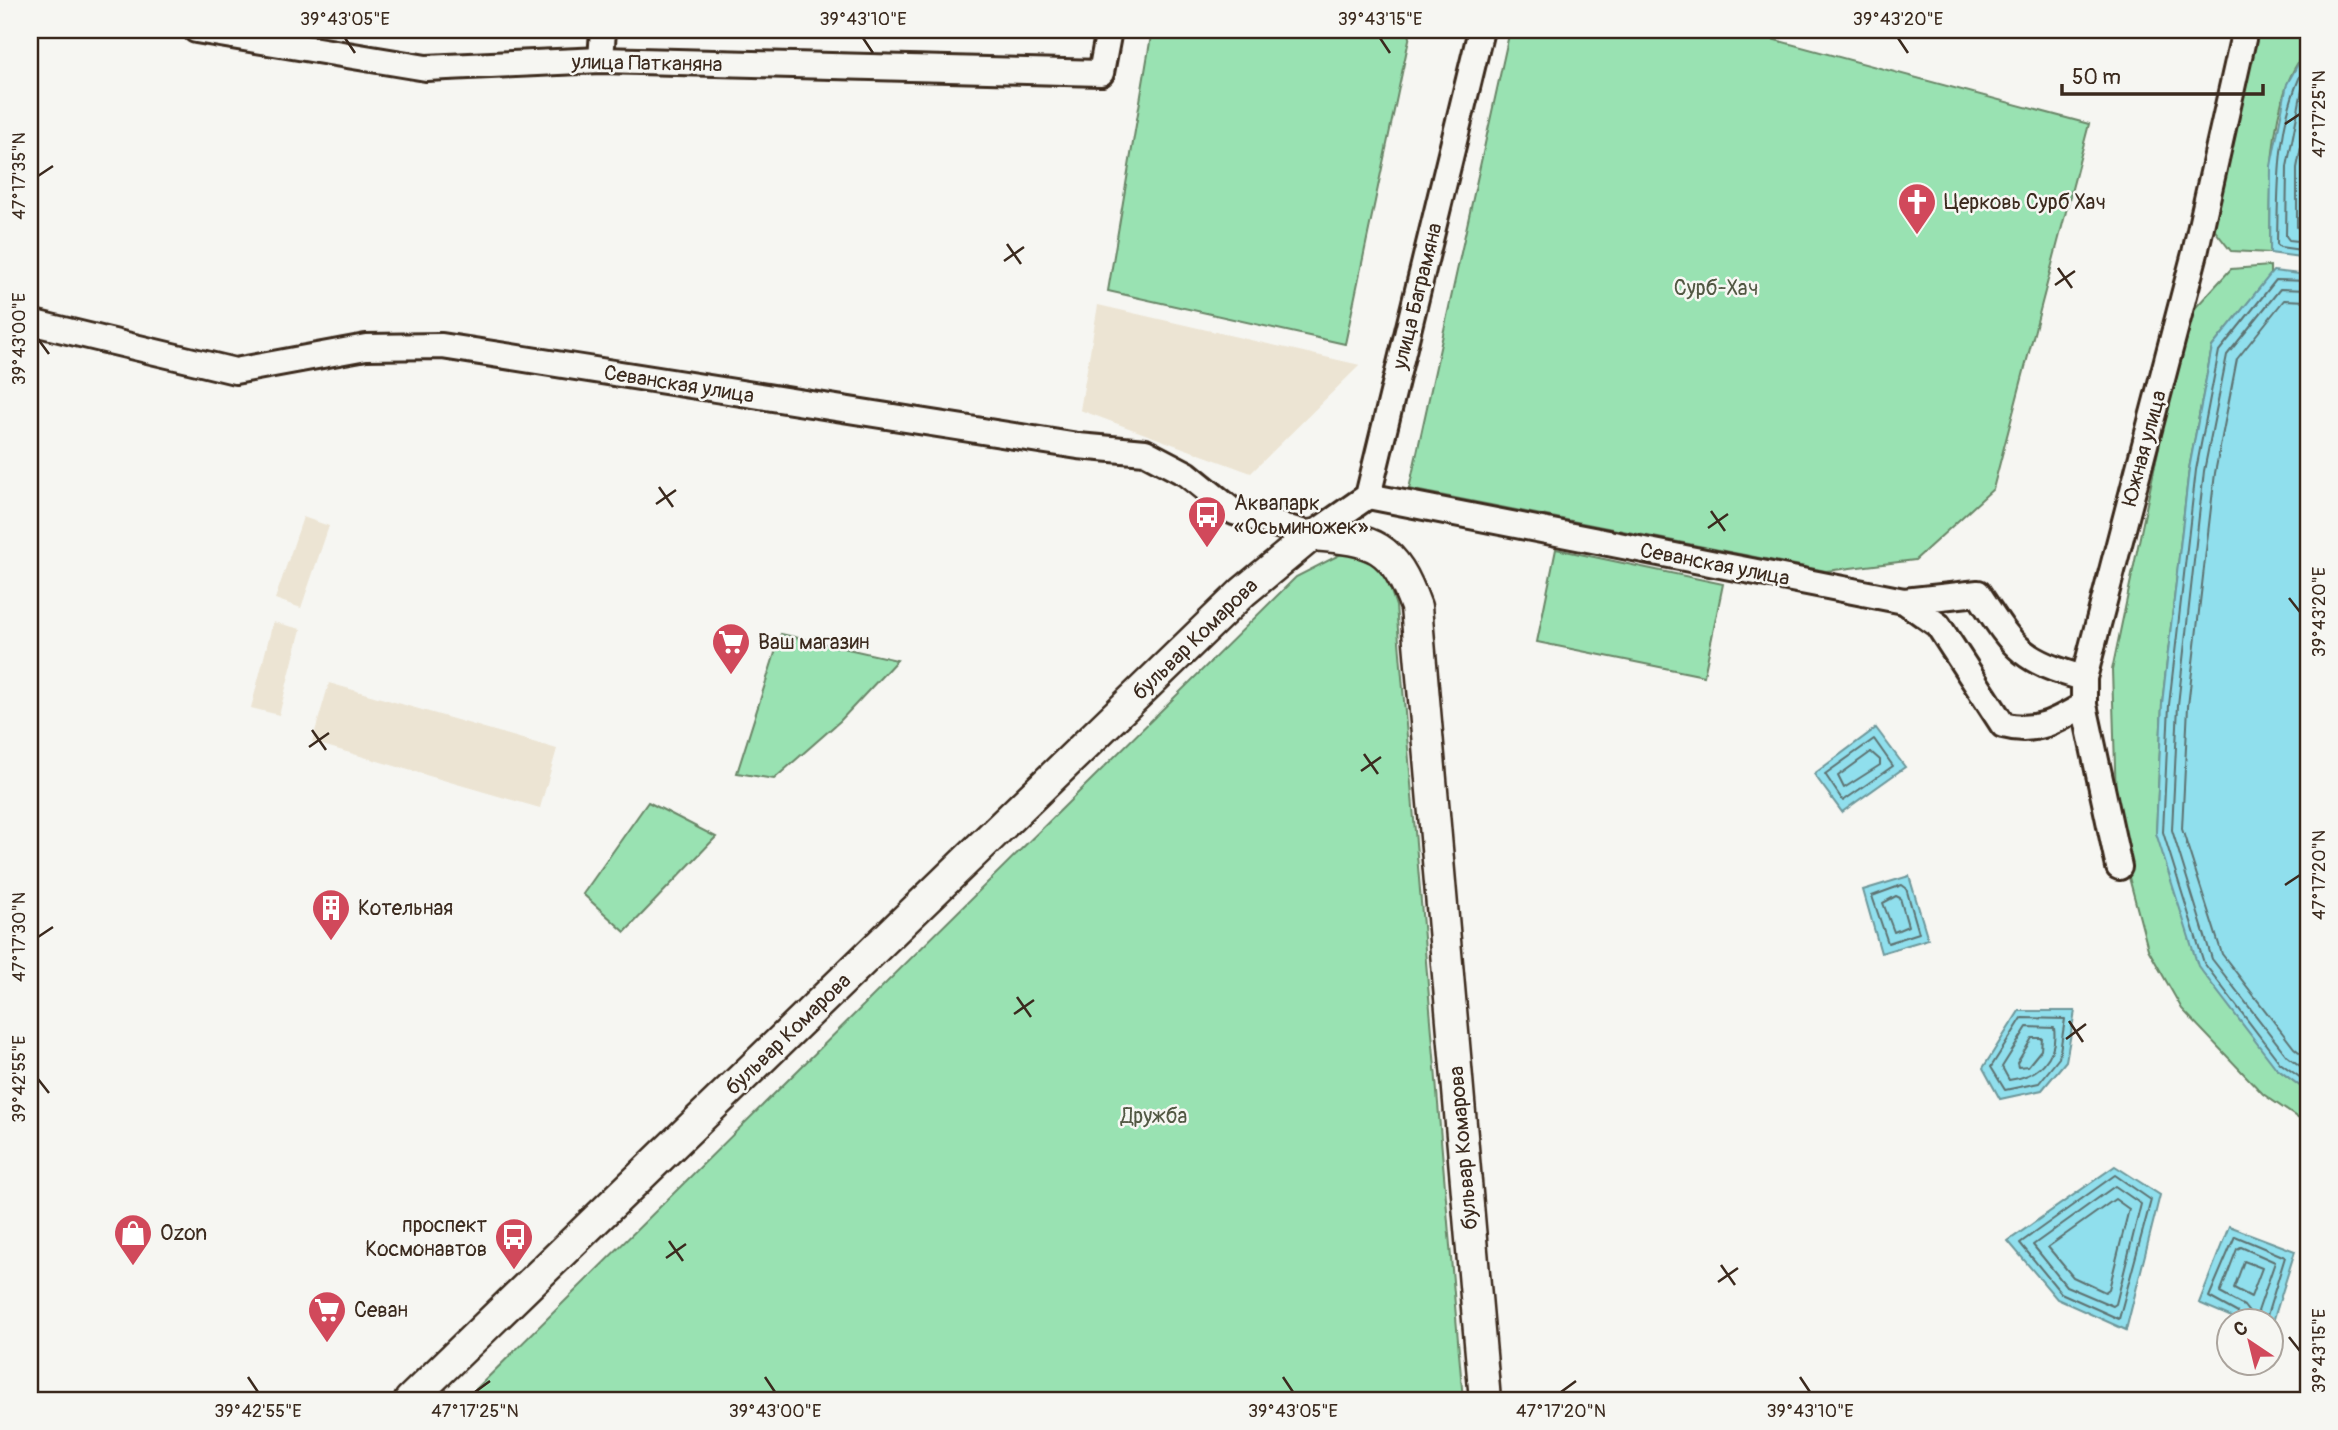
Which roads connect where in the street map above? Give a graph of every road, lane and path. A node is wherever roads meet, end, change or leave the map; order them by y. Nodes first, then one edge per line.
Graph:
1 (196, 30) edge
2 (603, 30) edge
3 (1109, 30) edge
4 (1481, 30) edge
5 (2245, 30) edge
6 (601, 60) junction
7 (30, 322) edge
8 (1368, 496) junction
9 (1312, 535) junction
10 (1904, 601) junction
11 (2084, 678) junction
12 (2084, 705) junction
13 (2119, 867) dead end
14 (410, 1400) edge
15 (1485, 1400) edge

1 - 6 street, улица Патканяна
2 - 6 street
3 - 6 street, улица Патканяна
4 - 8 street, улица Баграмяна
5 - 11 street, Южная улица
7 - 9 street, Севанская улица
8 - 9 street
8 - 10 street, Севанская улица
9 - 14 street, бульвар Комарова
9 - 15 street, бульвар Комарова
10 - 11 street
10 - 12 street, Севанская улица
11 - 12 street, Южная улица
12 - 13 street, Южная улица

